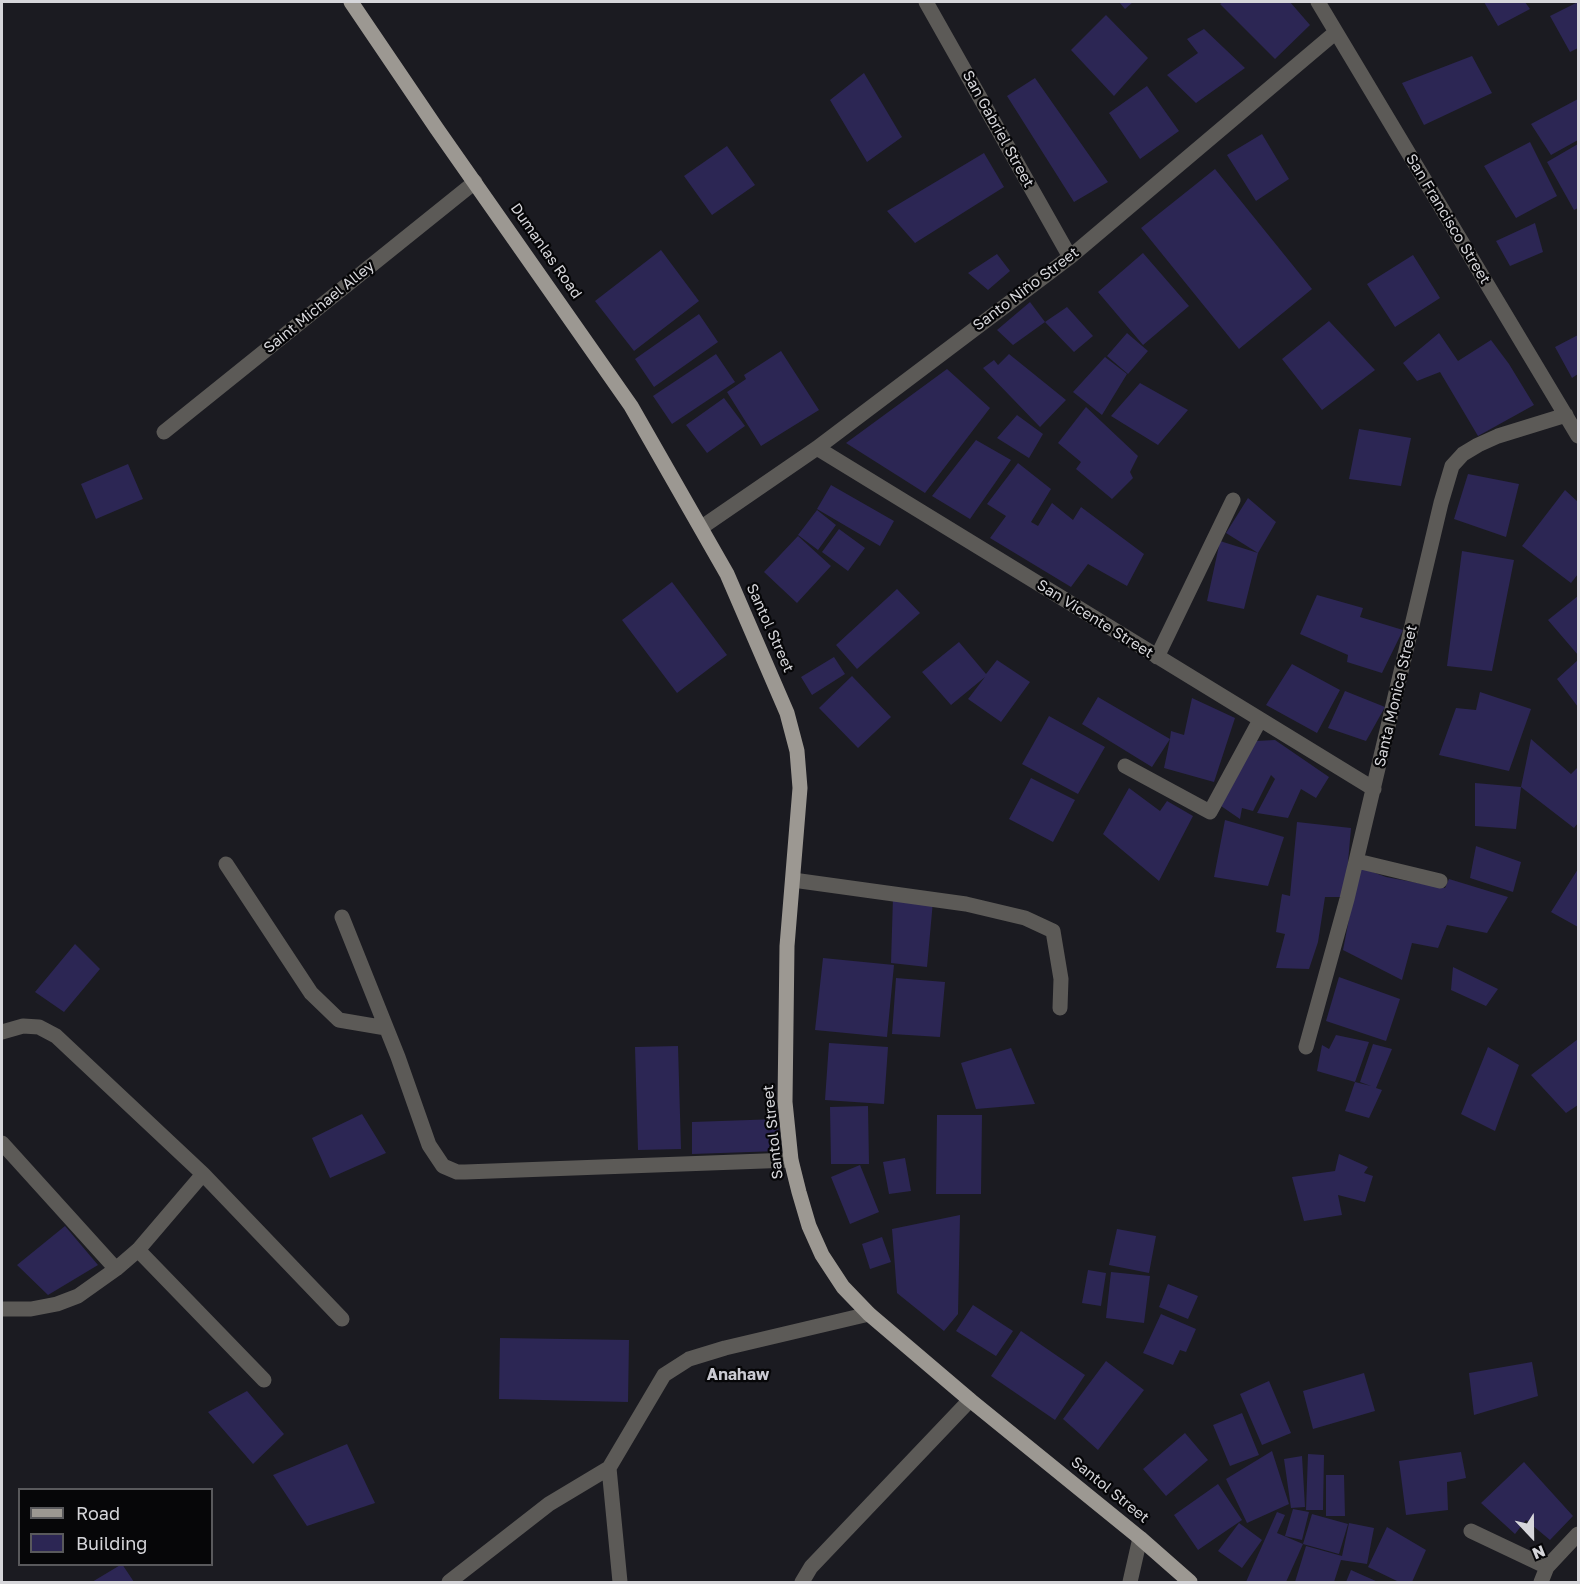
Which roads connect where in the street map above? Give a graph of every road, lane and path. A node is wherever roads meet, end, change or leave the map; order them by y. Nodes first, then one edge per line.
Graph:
1 (351, 2) edge
2 (926, 2) edge
3 (1318, 2) edge
4 (1336, 32) junction
5 (475, 182) junction
6 (1070, 257) junction
7 (1566, 415) junction
8 (164, 432) dead end
9 (1578, 436) edge
10 (817, 448) junction
11 (1233, 500) dead end
12 (702, 527) junction
13 (1157, 657) junction
14 (1260, 720) junction
15 (1125, 766) dead end
16 (1374, 789) junction
17 (1356, 861) junction
18 (226, 864) dead end
19 (793, 880) junction
20 (1440, 881) dead end
21 (342, 917) dead end
22 (1060, 1008) dead end
23 (386, 1028) junction
24 (2, 1032) edge
25 (1306, 1047) dead end
26 (2, 1143) edge
27 (791, 1160) junction
28 (203, 1174) junction
29 (138, 1250) junction
30 (116, 1269) junction
31 (3, 1307) edge
32 (869, 1314) junction
33 (342, 1319) dead end
34 (264, 1380) dead end
35 (970, 1400) junction
36 (609, 1468) junction
37 (1471, 1531) dead end
38 (1578, 1534) edge
39 (1140, 1538) junction
40 (1547, 1567) junction
41 (449, 1582) edge
42 (621, 1582) edge
43 (802, 1582) edge
44 (1130, 1582) edge
45 (1190, 1582) edge
46 (1540, 1582) edge

1 - 5 main road, Dumanlas Road
2 - 6 street, San Gabriel Street
3 - 4 street, San Francisco Street
4 - 6 street, Santo Niño Street
4 - 7 street, San Francisco Street
5 - 8 street, Saint Michael Alley
5 - 12 main road, Dumanlas Road
6 - 10 street, Santo Niño Street
7 - 9 street, San Francisco Street
7 - 16 street, Santa Monica Street
10 - 12 street, Santo Niño Street
10 - 13 street, San Vicente Street
11 - 13 street
12 - 19 main road, Santol Street
13 - 14 street, San Vicente Street
14 - 15 street
14 - 16 street, San Vicente Street
16 - 17 street, Santa Monica Street
17 - 20 street
17 - 25 street, Santa Monica Street
18 - 23 street
19 - 22 street
19 - 27 main road, Santol Street
21 - 23 street
23 - 27 street
24 - 28 street
26 - 30 street
27 - 32 main road, Santol Street
28 - 29 street
28 - 33 street
29 - 30 street
29 - 34 street
30 - 31 street
32 - 35 main road, Santol Street
32 - 36 street
35 - 39 main road, Santol Street
35 - 43 street
36 - 41 street
36 - 42 street
37 - 40 street
38 - 40 street
39 - 44 street
39 - 45 main road, Santol Street
40 - 46 street

